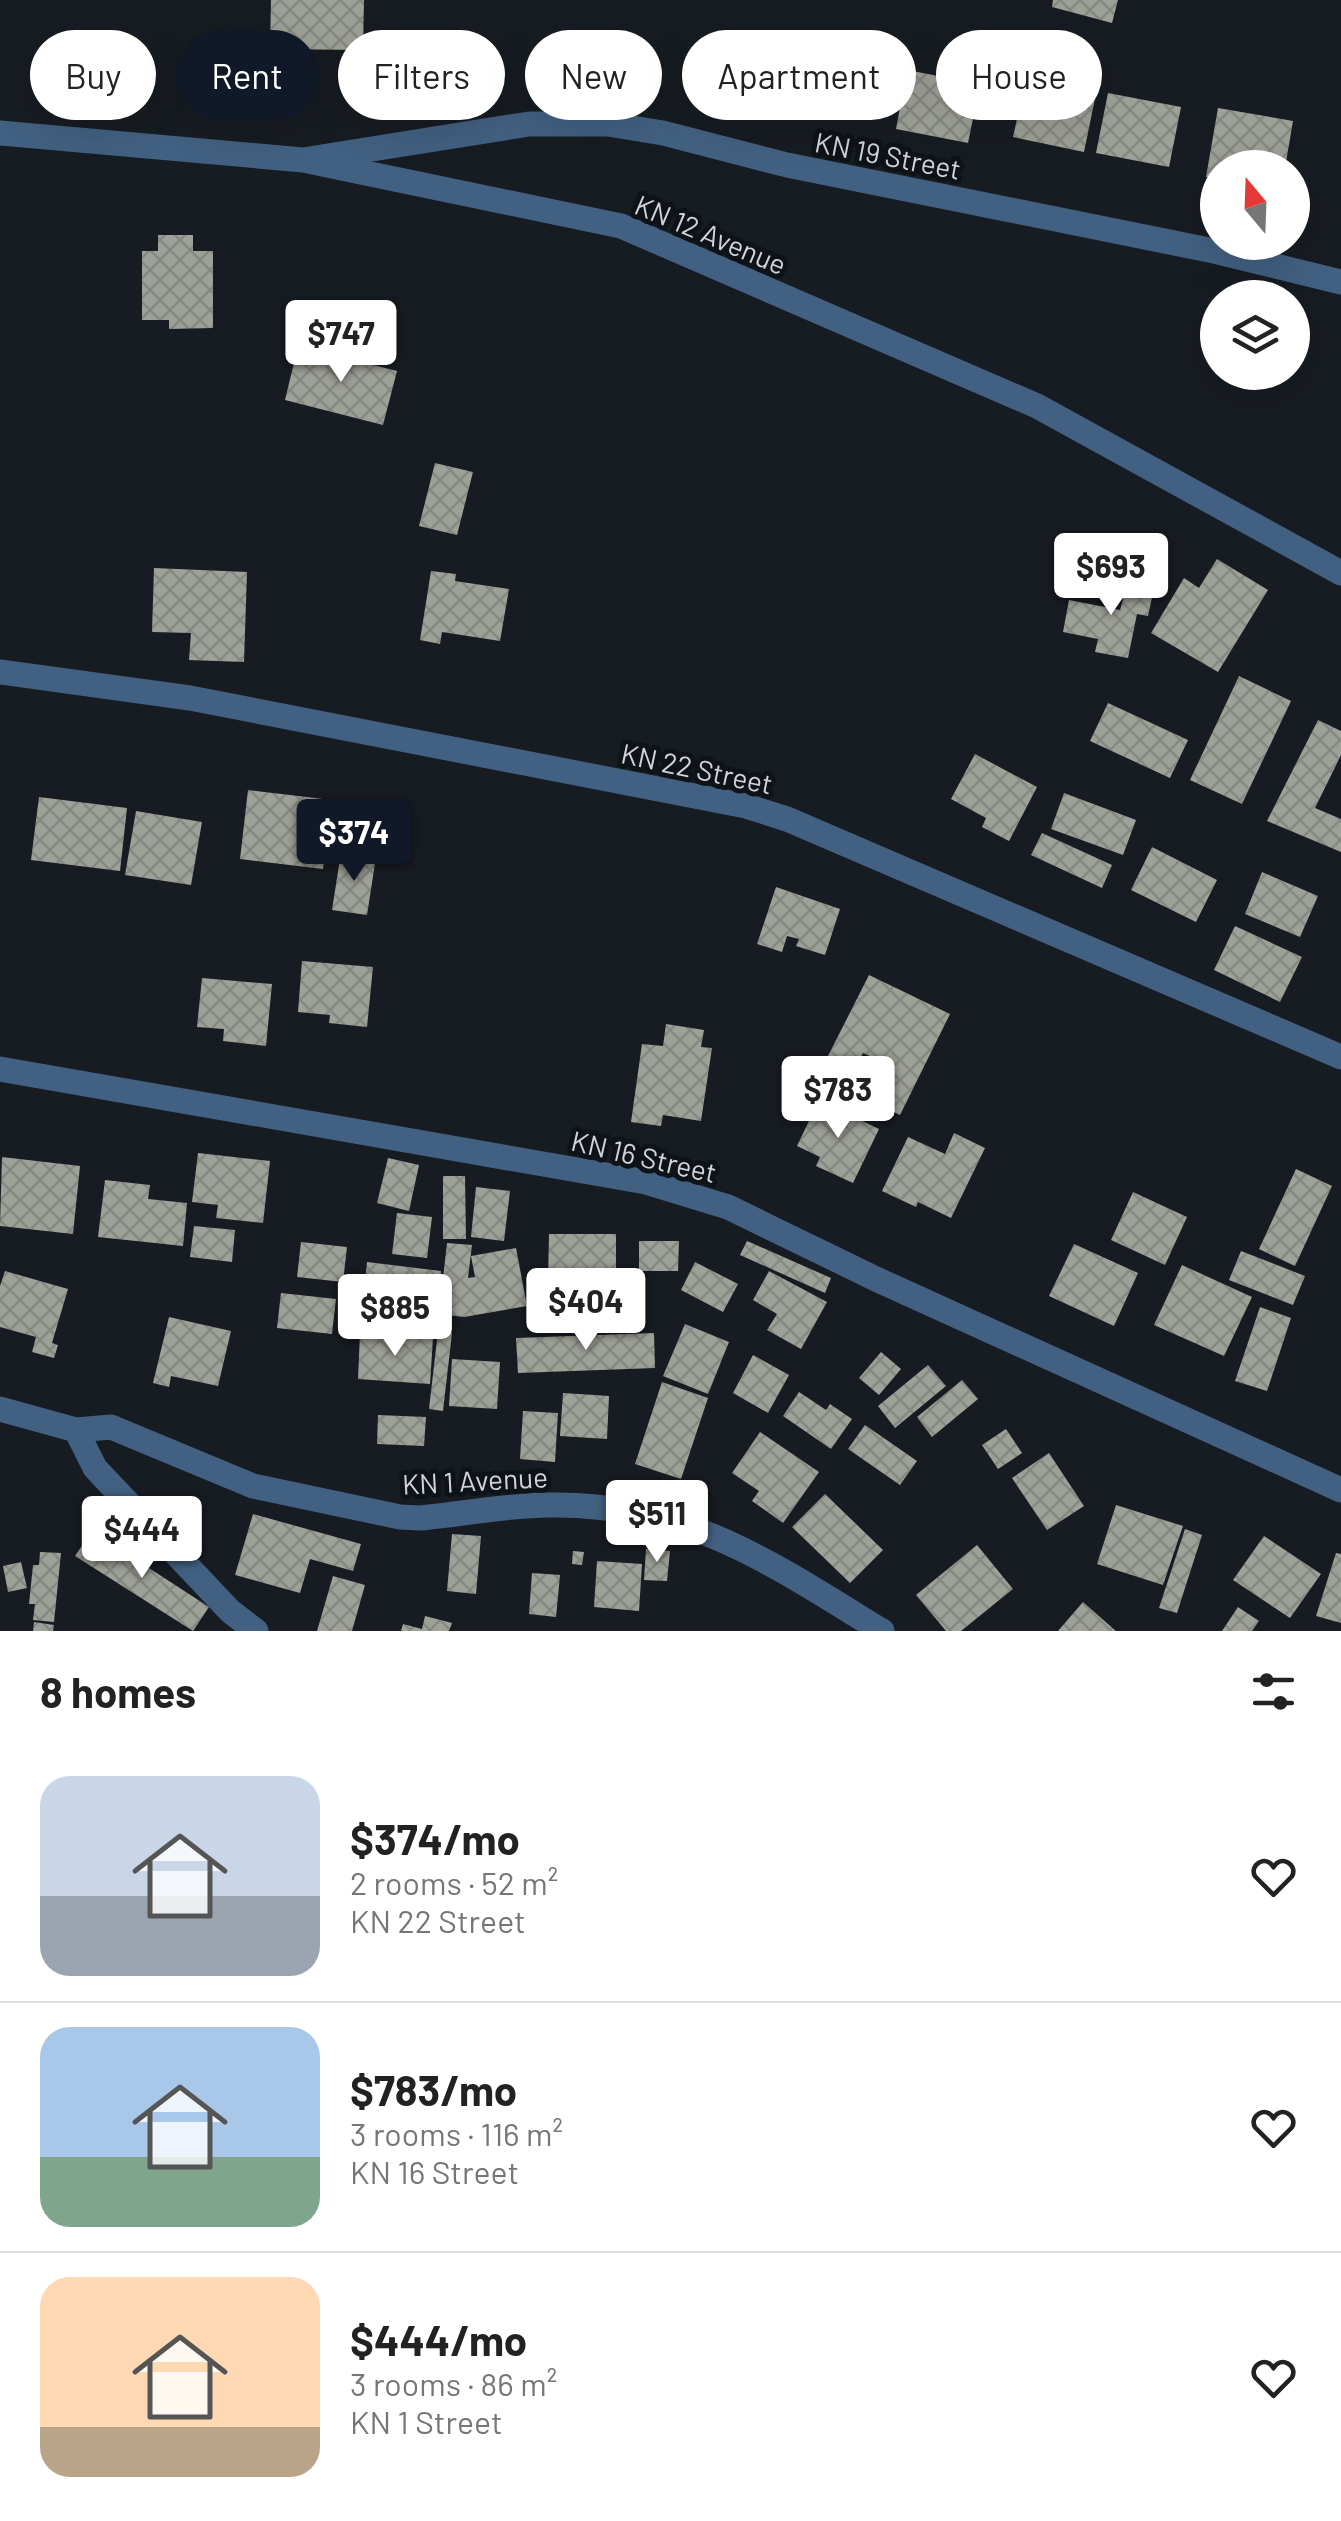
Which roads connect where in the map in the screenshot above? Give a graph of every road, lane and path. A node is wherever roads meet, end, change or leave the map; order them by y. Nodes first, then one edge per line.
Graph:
1 (0, 132) edge
2 (304, 160) junction
3 (1341, 282) edge
4 (1341, 573) edge
5 (0, 672) edge
6 (1341, 1057) edge
7 (0, 1069) edge
8 (0, 1409) edge
9 (76, 1430) junction
10 (1341, 1490) edge
11 (256, 1631) edge
12 (882, 1631) edge

1 - 2 street, KN 12 Avenue
2 - 3 street, KN 19 Street
2 - 4 street, KN 12 Avenue
5 - 6 street, KN 22 Street
7 - 10 street, KN 16 Street
8 - 9 street, KN 1 Avenue
9 - 11 street
9 - 12 street, KN 1 Avenue

